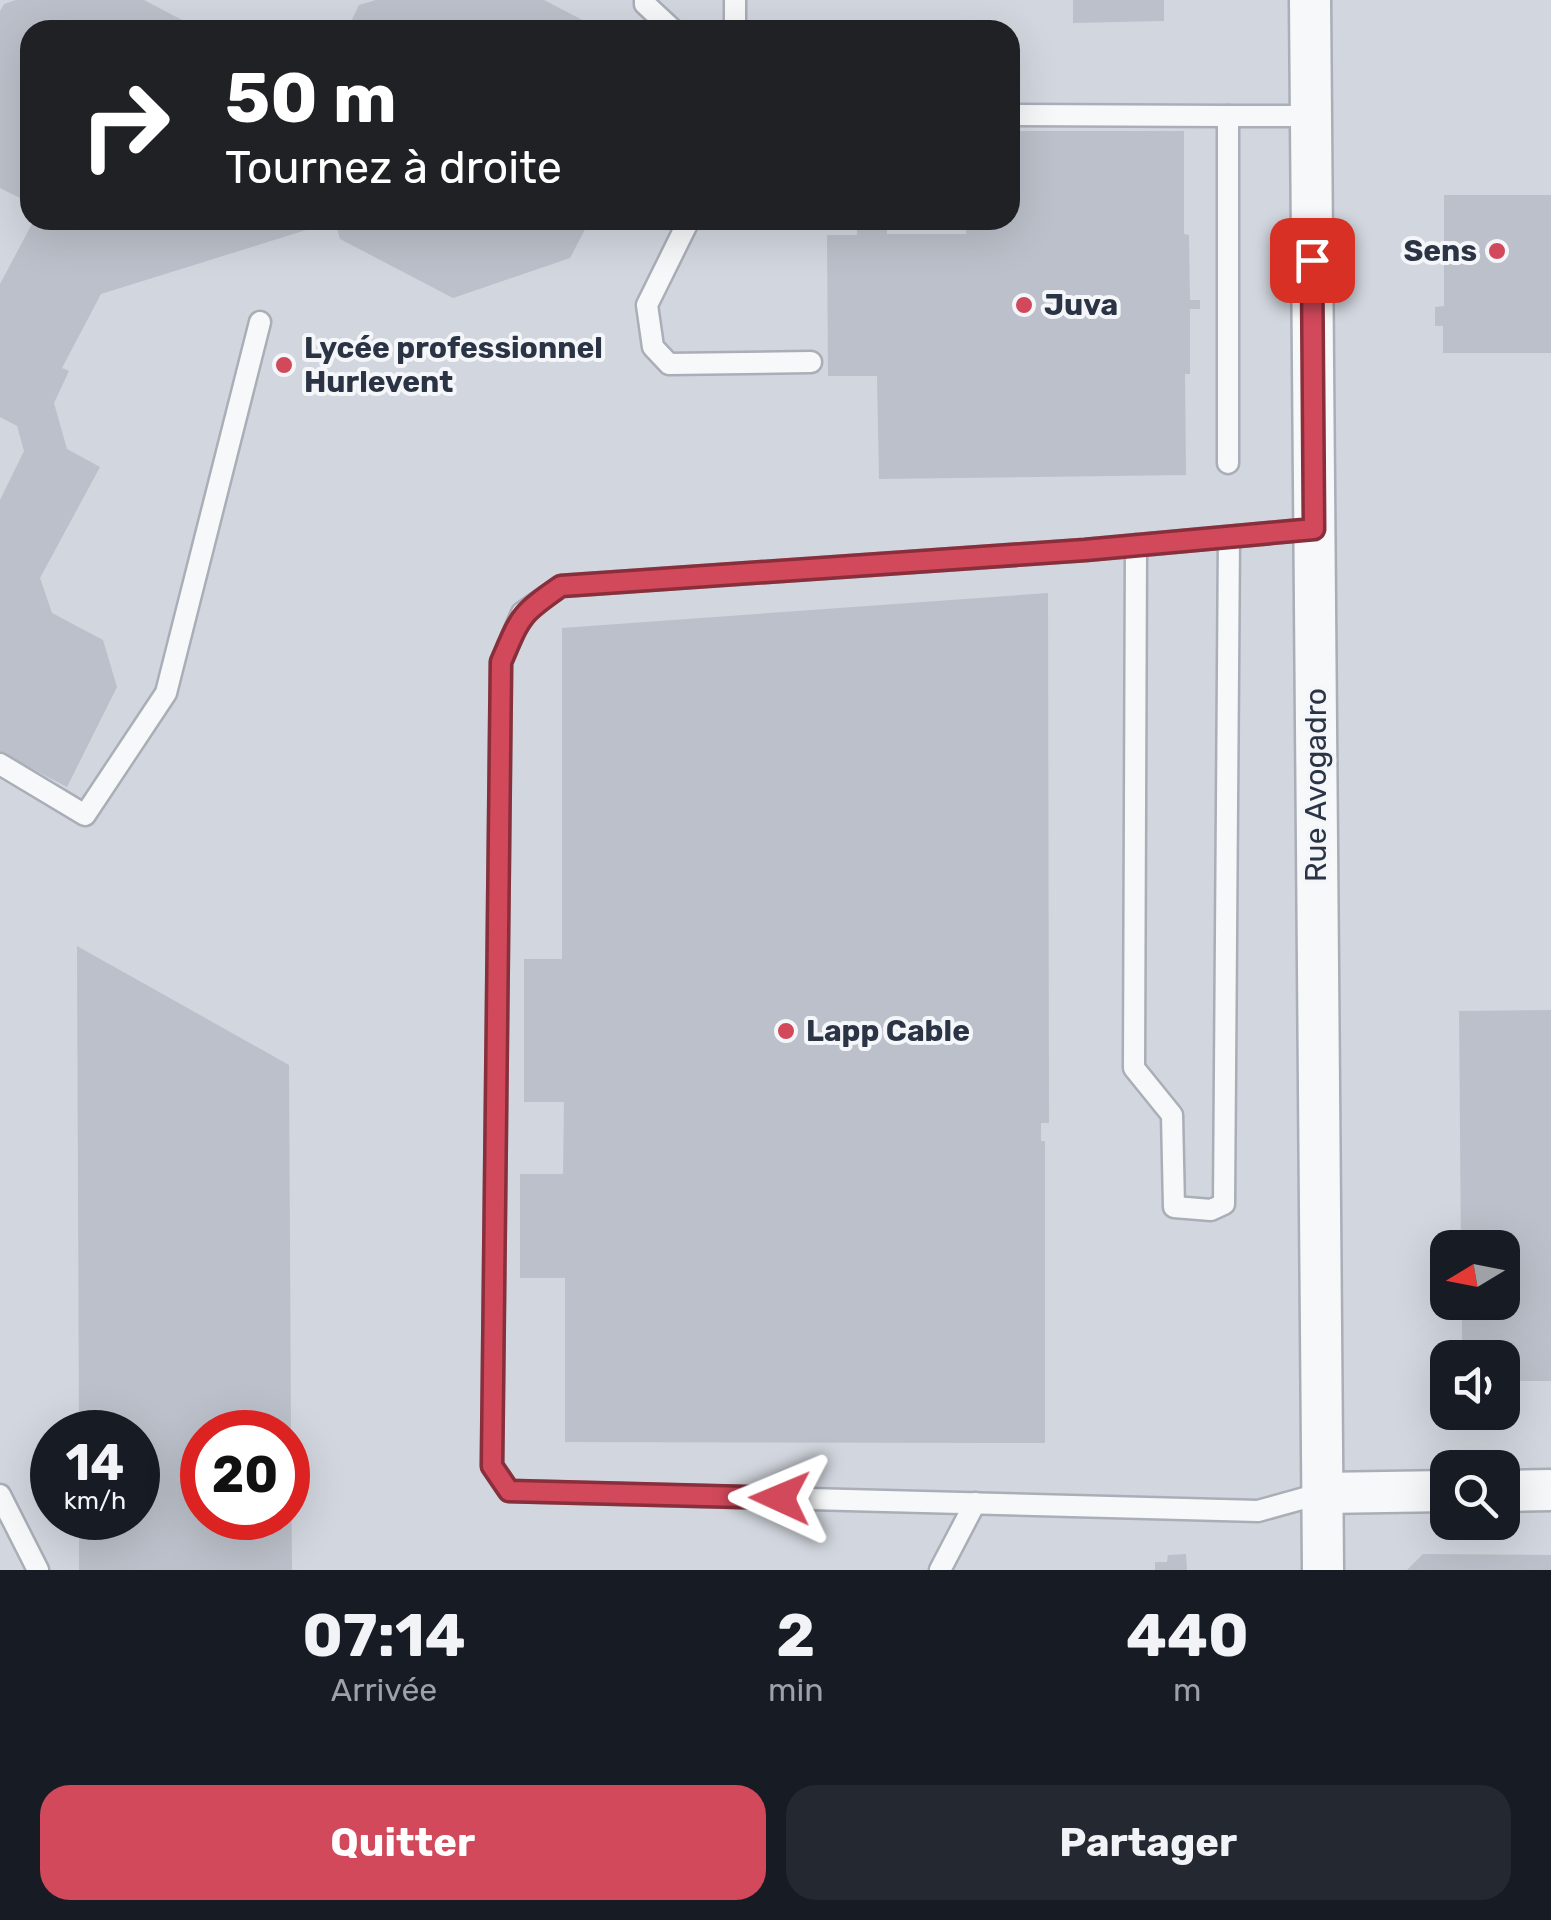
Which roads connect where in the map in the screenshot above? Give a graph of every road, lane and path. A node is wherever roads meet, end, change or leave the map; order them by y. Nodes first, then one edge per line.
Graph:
1 (646, 0) edge
2 (1310, 0) edge
3 (662, 20) edge
4 (1020, 115) edge
5 (1228, 116) junction
6 (1310, 116) junction
7 (685, 230) edge
8 (260, 322) dead end
9 (811, 362) dead end
10 (1228, 463) dead end
11 (1314, 529) junction
12 (1228, 537) junction
13 (1136, 545) junction
14 (0, 764) edge
15 (1551, 1490) edge
16 (1430, 1491) edge
17 (1520, 1491) edge
18 (1322, 1493) junction
19 (0, 1495) edge
20 (974, 1503) junction
21 (38, 1570) edge
22 (940, 1570) edge
23 (1323, 1570) edge

1 - 3 lane
2 - 6 street, Rue Avogadro
4 - 5 lane
5 - 6 lane
5 - 10 lane
6 - 11 street, Rue Avogadro
7 - 9 lane
8 - 14 lane
11 - 12 lane
11 - 18 street, Rue Avogadro
12 - 13 lane
12 - 13 lane
13 - 20 lane
15 - 17 street
16 - 18 street
18 - 20 lane
18 - 23 street, Rue Avogadro
19 - 21 lane
20 - 22 lane

